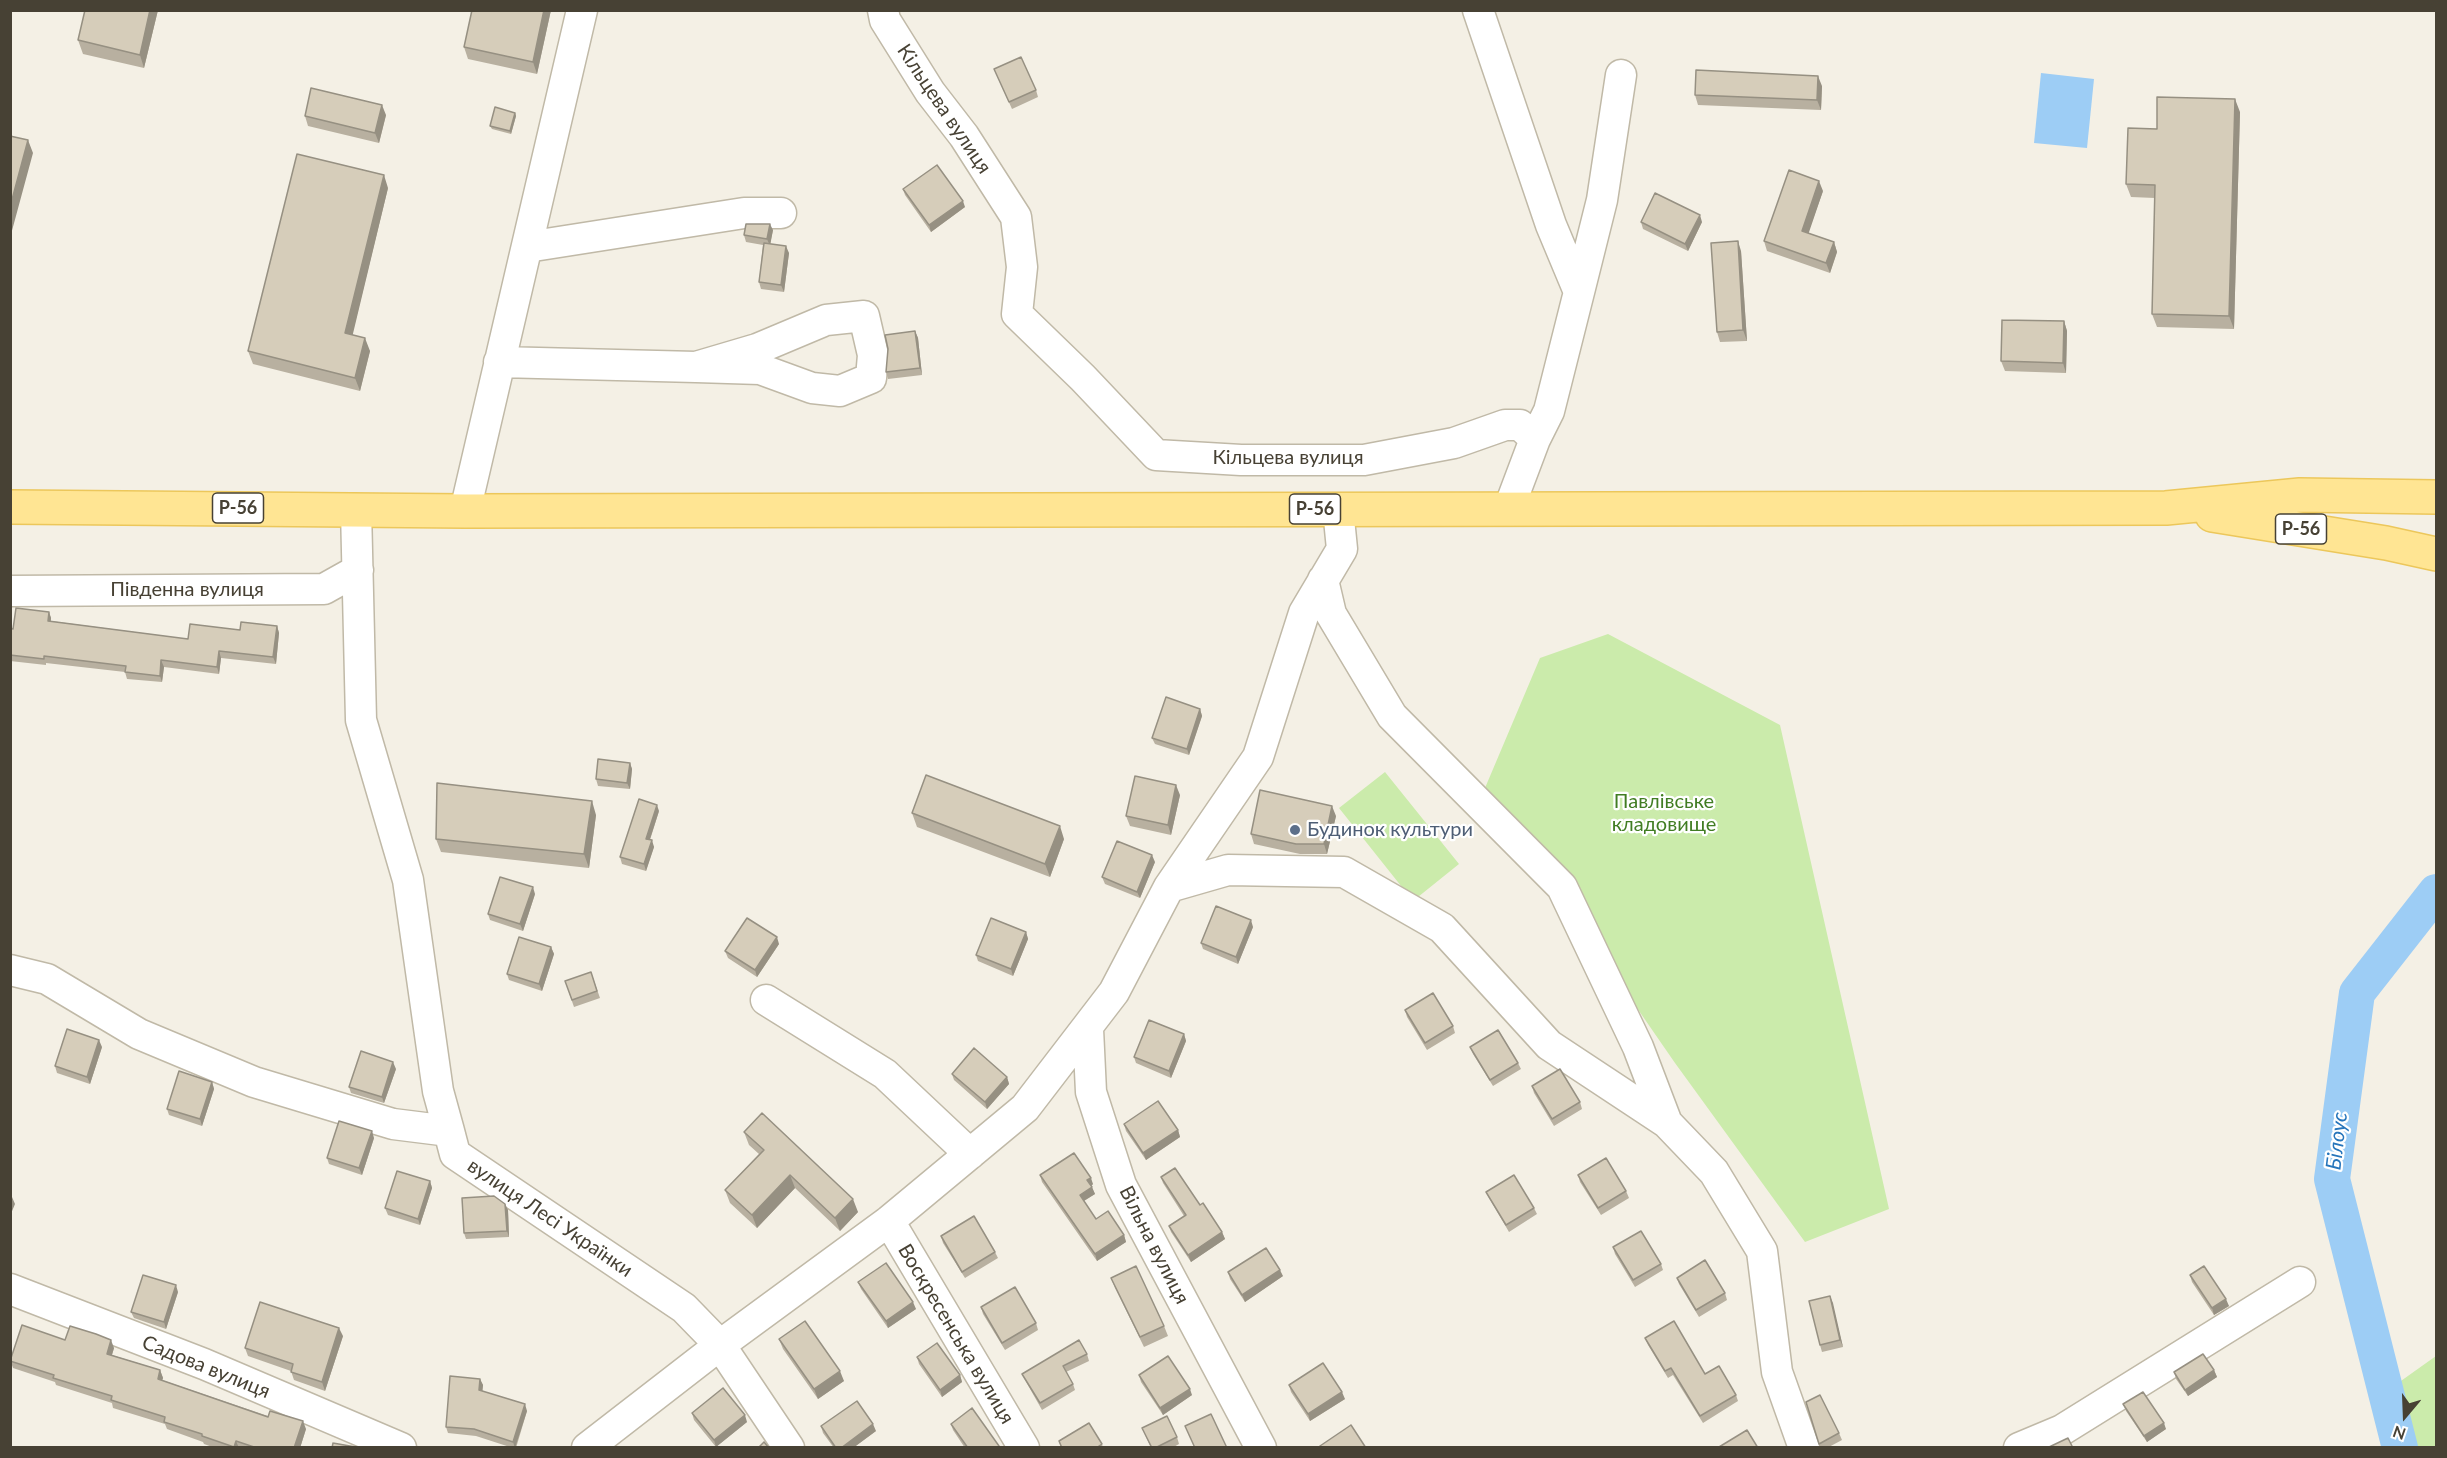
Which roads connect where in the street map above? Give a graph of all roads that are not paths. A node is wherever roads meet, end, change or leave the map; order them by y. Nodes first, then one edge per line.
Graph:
1 (582, 10) edge
2 (883, 10) edge
3 (1478, 10) edge
4 (1621, 75) dead end
5 (781, 213) dead end
6 (527, 247) junction
7 (1579, 292) junction
8 (500, 362) junction
9 (696, 367) junction
10 (1535, 439) junction
11 (2436, 497) edge
12 (10, 507) edge
13 (2166, 507) junction
14 (1509, 508) junction
15 (356, 509) junction
16 (1338, 509) junction
17 (465, 511) junction
18 (2436, 554) edge
19 (357, 570) junction
20 (1323, 580) junction
21 (10, 591) edge
22 (1169, 887) junction
23 (10, 970) edge
24 (766, 1000) dead end
25 (1088, 1029) junction
26 (1667, 1123) junction
27 (449, 1131) junction
28 (970, 1154) junction
29 (889, 1221) junction
30 (2300, 1282) dead end
31 (10, 1289) edge
32 (720, 1346) junction
33 (401, 1448) edge
34 (587, 1448) edge
35 (789, 1448) edge
36 (1024, 1448) edge
37 (1261, 1448) edge
38 (1804, 1448) edge
39 (2019, 1448) edge

1 - 6 street
2 - 10 street, Кільцева вулиця
3 - 7 street
4 - 7 street
5 - 6 street
6 - 8 street
7 - 10 street
8 - 9 street
8 - 17 street
9 - 9 street
10 - 14 street
11 - 13 main road, Р-56
12 - 15 main road, Р-56
13 - 14 main road, Р-56
13 - 18 main road, Р-56
14 - 16 main road, Р-56
15 - 17 main road, Р-56
15 - 19 street, вулиця Лесі Українки
16 - 17 main road, Р-56
16 - 20 street
19 - 21 street, Південна вулиця
19 - 27 street, вулиця Лесі Українки
20 - 22 street
20 - 26 street
22 - 25 street
22 - 26 street
23 - 27 street
24 - 28 street
25 - 28 street
25 - 37 street, Вільна вулиця
26 - 38 street
27 - 32 street, вулиця Лесі Українки
28 - 29 street
29 - 32 street
29 - 36 street, Воскресенська вулиця
30 - 39 street
31 - 33 street, Садова вулиця
32 - 34 street
32 - 35 street, вулиця Лесі Українки

